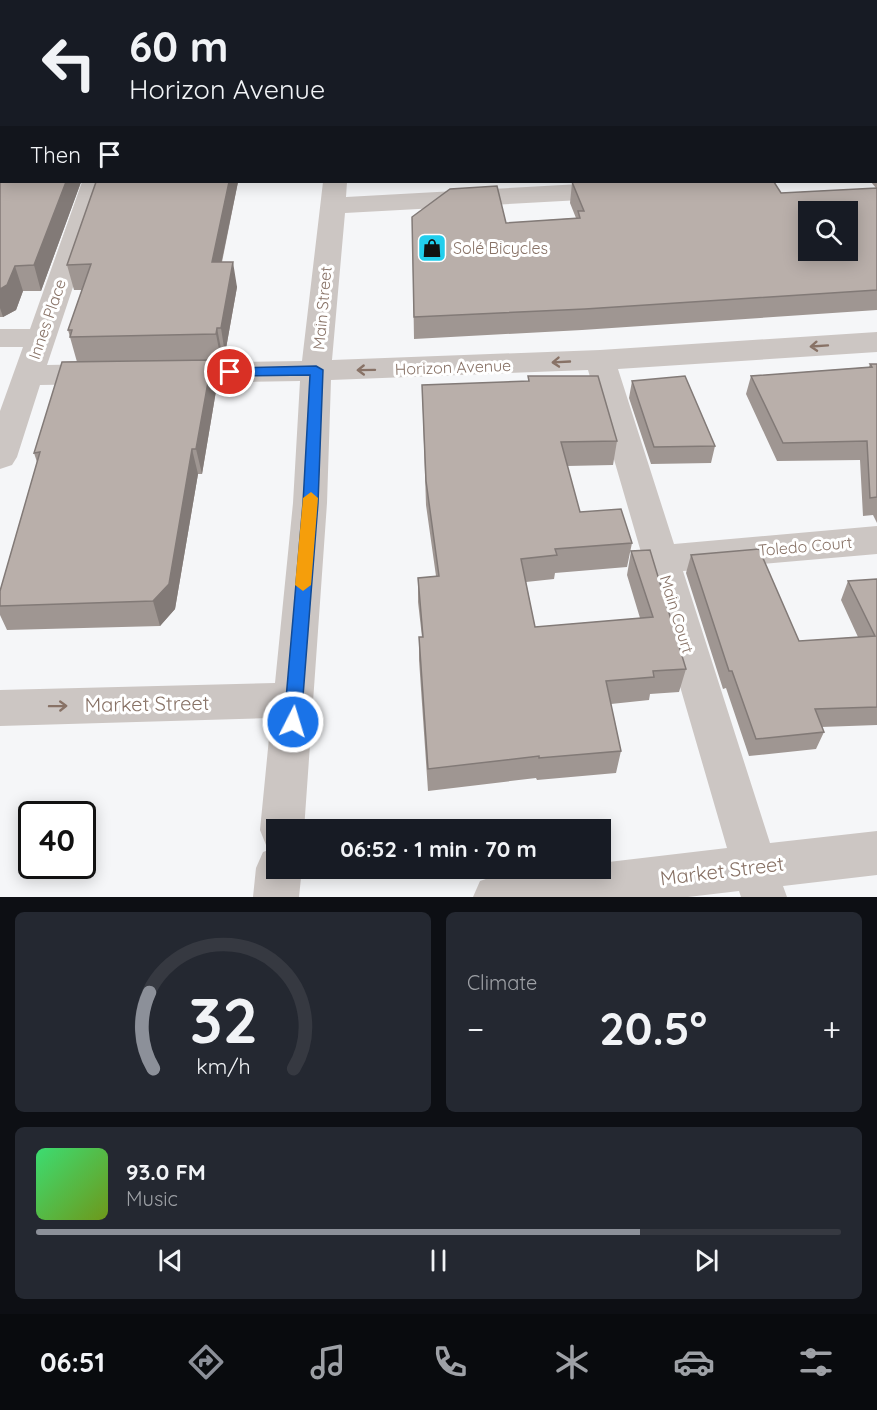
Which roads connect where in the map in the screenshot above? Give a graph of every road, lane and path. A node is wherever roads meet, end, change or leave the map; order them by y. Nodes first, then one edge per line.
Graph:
1 (95, 183) edge
2 (638, 188) edge
3 (333, 194) edge
4 (0, 338) edge
5 (41, 338) junction
6 (877, 342) edge
7 (600, 360) junction
8 (316, 370) junction
9 (28, 375) junction
10 (0, 458) edge
11 (877, 540) edge
12 (660, 559) junction
13 (295, 700) junction
14 (0, 708) edge
15 (283, 819) edge
16 (877, 854) edge
17 (278, 879) edge
18 (759, 882) edge
19 (276, 897) edge
20 (496, 897) edge

1 - 5 street, Innes Place
2 - 3 street
3 - 8 street, Main Street
4 - 5 street
5 - 9 street, Innes Place
6 -> 7 street, Horizon Avenue
7 -> 8 street, Horizon Avenue
7 - 12 street, Main Court
8 - 9 street, Horizon Avenue
8 - 13 street, Main Street
9 - 10 street, Innes Place
11 - 12 street, Toledo Court
12 - 18 street, Main Court
14 -> 13 street, Market Street
13 - 15 street, Main Street
16 - 18 street, Market Street
17 - 19 street
18 - 20 street, Market Street

